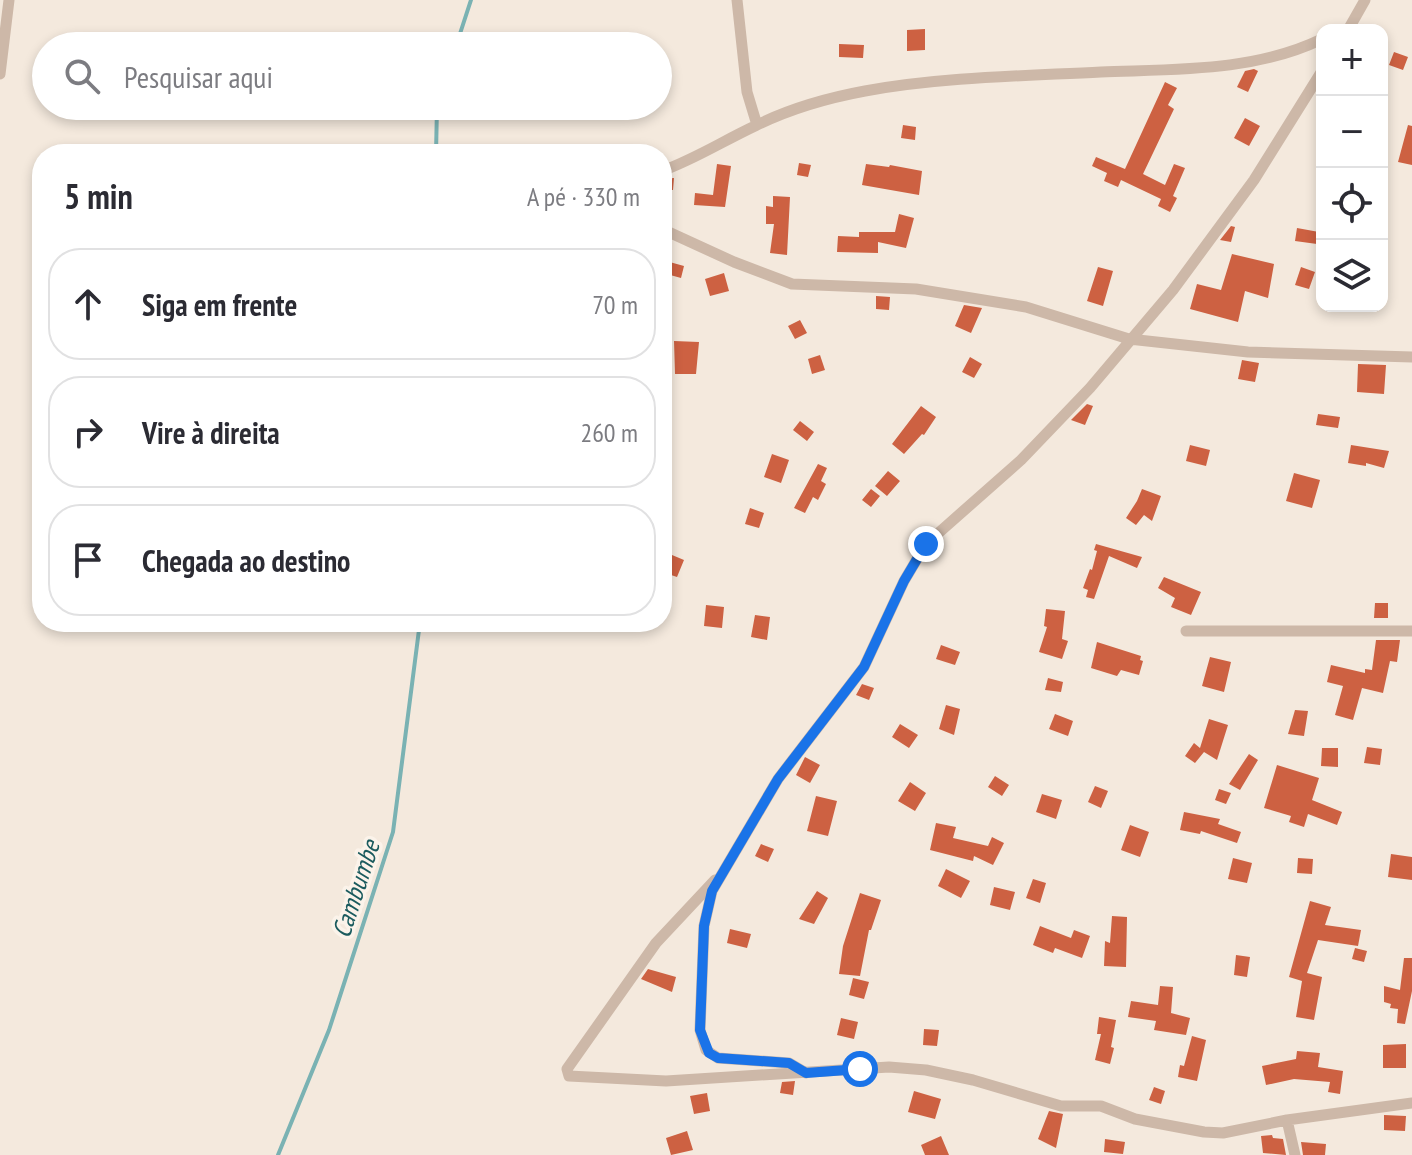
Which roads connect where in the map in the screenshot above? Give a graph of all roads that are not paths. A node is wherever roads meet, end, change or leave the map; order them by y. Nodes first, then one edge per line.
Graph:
1 (9, 0) edge
2 (737, 0) edge
3 (1365, 0) edge
4 (1352, 24) edge
5 (1316, 42) edge
6 (0, 74) edge
7 (1316, 81) edge
8 (757, 125) junction
9 (672, 168) edge
10 (672, 234) edge
11 (1129, 339) junction
12 (1412, 357) edge
13 (1186, 631) dead end
14 (1412, 631) edge
15 (723, 872) junction
16 (806, 1073) junction
17 (1412, 1103) edge
18 (1287, 1120) junction
19 (1295, 1155) edge

1 - 6 street
2 - 8 street
3 - 4 street
5 - 8 street
7 - 11 street
8 - 9 street
10 - 11 street
11 - 12 street
11 - 15 street
13 - 14 street
15 - 16 street
15 - 16 street
16 - 18 street
17 - 18 street
18 - 19 street

